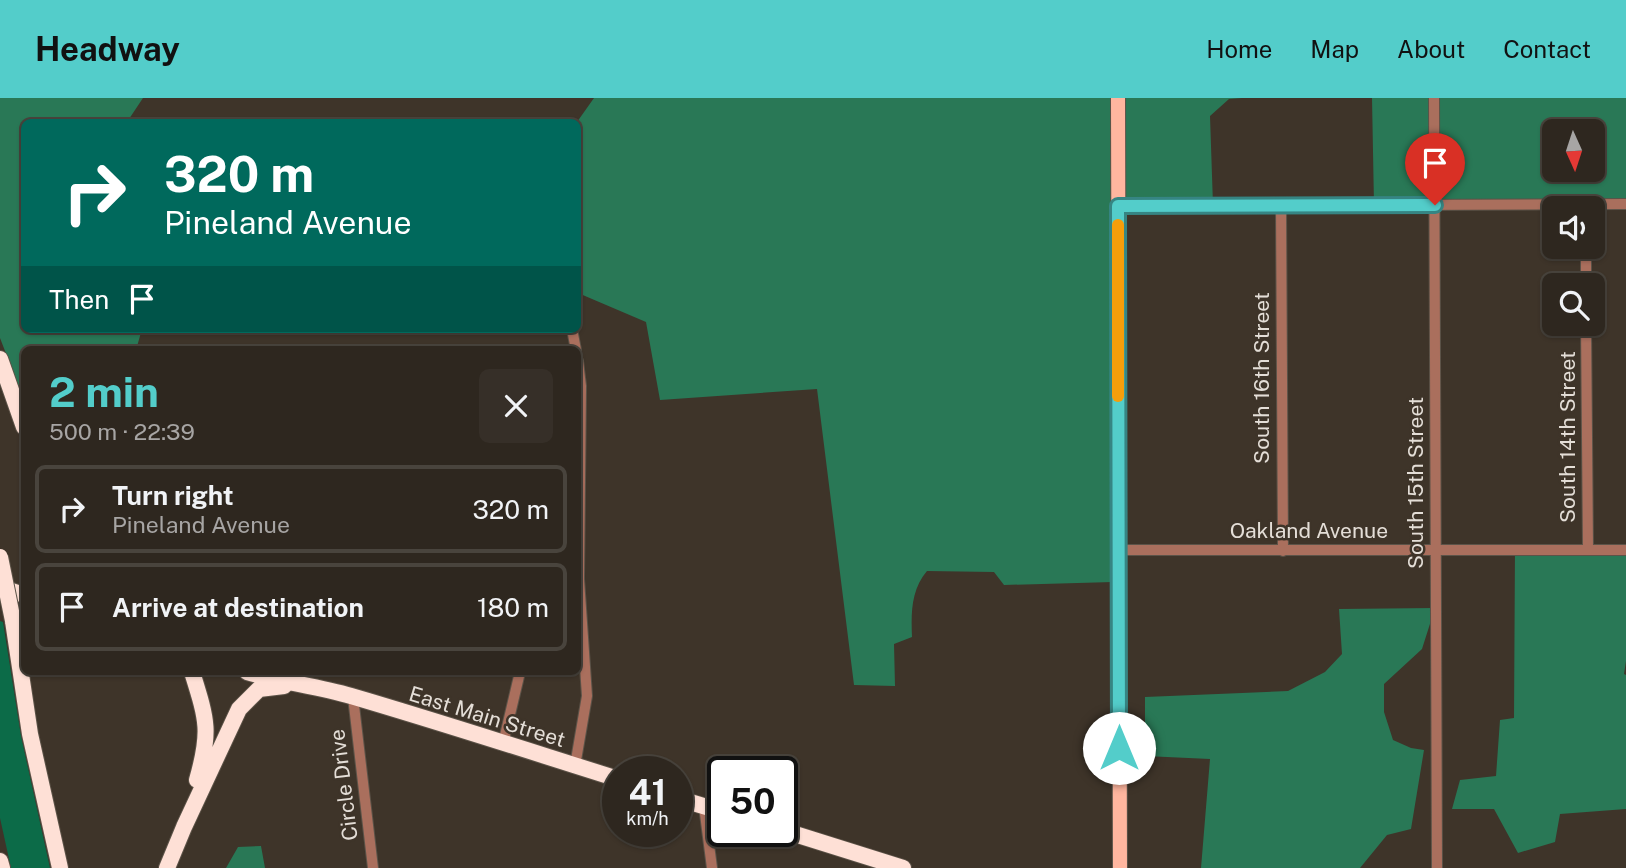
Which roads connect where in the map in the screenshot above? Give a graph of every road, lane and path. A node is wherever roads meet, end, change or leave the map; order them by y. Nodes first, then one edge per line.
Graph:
1 (1118, 98) edge
2 (1434, 98) edge
3 (1626, 204) edge
4 (1281, 205) junction
5 (1435, 205) junction
6 (1605, 205) edge
7 (1118, 206) junction
8 (1542, 206) edge
9 (1586, 336) edge
10 (0, 359) edge
11 (21, 418) edge
12 (1588, 549) junction
13 (1118, 550) junction
14 (1435, 550) junction
15 (1626, 550) edge
16 (1283, 551) junction
17 (0, 557) edge
18 (0, 587) edge
19 (21, 594) edge
20 (581, 608) edge
21 (21, 674) edge
22 (21, 675) edge
23 (193, 675) edge
24 (258, 675) edge
25 (288, 675) edge
26 (519, 675) edge
27 (304, 683) junction
28 (353, 697) junction
29 (503, 744) junction
30 (575, 766) junction
31 (602, 774) edge
32 (693, 802) edge
33 (704, 806) junction
34 (707, 807) edge
35 (184, 827) junction
36 (798, 835) edge
37 (0, 861) edge
38 (2, 868) edge
39 (60, 868) edge
40 (167, 868) edge
41 (373, 868) edge
42 (712, 868) edge
43 (903, 868) edge
44 (1120, 868) edge
45 (1437, 868) edge

1 - 7 main road
2 - 5 street, South 15th Street
3 - 6 street
4 - 5 street
4 - 7 street
4 - 16 street, South 16th Street
5 - 8 street
5 - 14 street, South 15th Street
7 - 13 main road
9 - 12 street, South 14th Street
10 - 11 highway
12 - 14 street, Oakland Avenue
12 - 15 street, Oakland Avenue
13 - 16 street, Oakland Avenue
13 - 44 main road
14 - 16 street, Oakland Avenue
14 - 45 street, South 15th Street
17 - 21 highway, bridge
18 - 19 highway
20 - 30 street
22 - 39 highway, bridge
23 - 35 highway
24 - 27 highway, East Main Street
25 - 27 highway, East Main Street
26 - 29 street
27 - 28 highway, East Main Street
27 - 35 highway
28 - 29 highway, East Main Street
28 - 41 street, Circle Drive
29 - 30 highway, East Main Street
30 - 31 highway, East Main Street
32 - 33 highway
33 - 34 highway
33 - 42 street
35 - 40 highway
36 - 43 highway
37 - 38 highway

